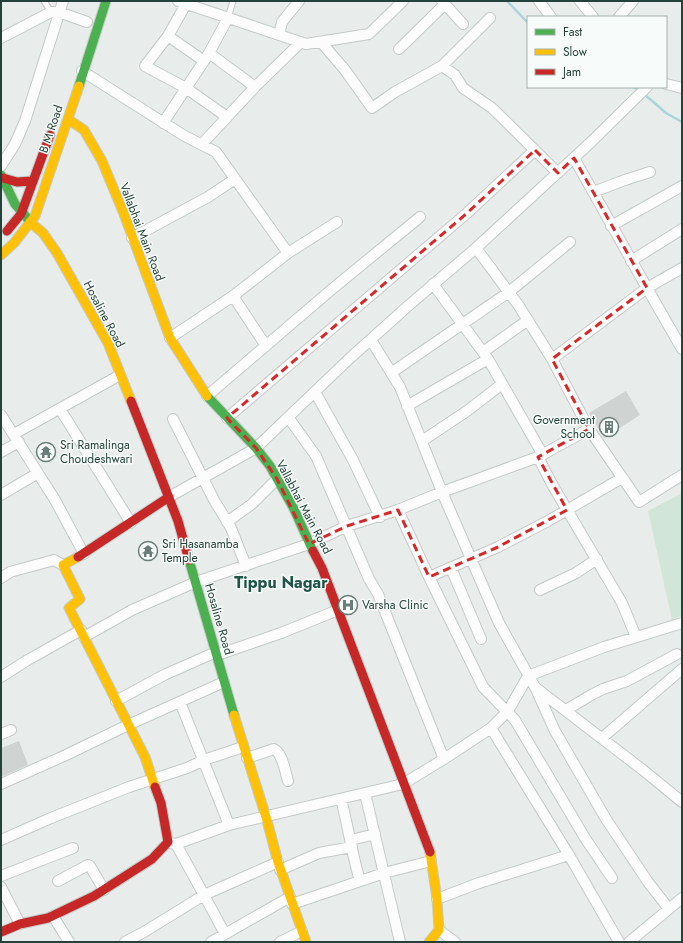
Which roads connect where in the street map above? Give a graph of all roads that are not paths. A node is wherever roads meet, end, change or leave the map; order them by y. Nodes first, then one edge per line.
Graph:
1 (44, 1) edge
2 (63, 1) edge
3 (106, 1) edge
4 (233, 1) edge
5 (299, 1) edge
6 (539, 1) edge
7 (580, 1) edge
8 (633, 1) edge
9 (182, 2) edge
10 (400, 2) edge
11 (443, 2) edge
12 (55, 12) junction
13 (551, 16) edge
14 (592, 16) edge
15 (620, 16) edge
16 (228, 18) junction
17 (490, 18) dead end
18 (87, 22) dead end
19 (463, 24) dead end
20 (279, 35) junction
21 (168, 36) junction
22 (1, 38) edge
23 (301, 42) junction
24 (321, 42) junction
25 (400, 49) dead end
26 (206, 57) junction
27 (442, 66) junction
28 (82, 71) junction
29 (667, 84) edge
30 (255, 87) junction
31 (186, 88) junction
32 (646, 88) edge
33 (682, 88) edge
34 (227, 117) junction
35 (68, 119) junction
36 (163, 123) junction
37 (54, 124) dead end
38 (202, 144) junction
39 (535, 150) junction
40 (574, 158) junction
41 (1, 166) edge
42 (650, 172) dead end
43 (558, 173) junction
44 (2, 176) edge
45 (235, 178) junction
46 (33, 181) junction
47 (682, 186) edge
48 (592, 192) junction
49 (21, 214) junction
50 (420, 217) dead end
51 (30, 222) junction
52 (336, 222) dead end
53 (611, 226) junction
54 (682, 230) edge
55 (1, 238) edge
56 (132, 238) junction
57 (570, 242) dead end
58 (476, 248) junction
59 (288, 253) junction
60 (1, 255) edge
61 (631, 261) junction
62 (681, 270) edge
63 (433, 284) junction
64 (647, 288) junction
65 (509, 292) junction
66 (233, 296) junction
67 (528, 320) junction
68 (462, 324) junction
69 (170, 338) junction
70 (371, 340) junction
71 (266, 346) junction
72 (682, 349) edge
73 (485, 355) junction
74 (552, 359) junction
75 (391, 373) junction
76 (120, 375) junction
77 (502, 384) junction
78 (315, 392) junction
79 (207, 396) junction
80 (407, 406) junction
81 (60, 409) junction
82 (1, 415) edge
83 (288, 417) junction
84 (227, 418) junction
85 (173, 419) dead end
86 (588, 429) junction
87 (17, 438) junction
88 (422, 441) junction
89 (256, 448) junction
90 (1, 452) edge
91 (541, 456) junction
92 (38, 473) junction
93 (682, 475) edge
94 (203, 478) junction
95 (622, 478) junction
96 (277, 479) junction
97 (442, 492) junction
98 (1, 495) edge
99 (169, 498) junction
100 (398, 510) junction
101 (567, 510) junction
102 (380, 516) junction
103 (227, 522) junction
104 (131, 523) junction
105 (347, 526) junction
106 (309, 544) junction
107 (84, 554) junction
108 (472, 559) junction
109 (597, 559) junction
110 (63, 565) junction
111 (246, 566) junction
112 (450, 568) junction
113 (430, 577) junction
114 (1, 578) edge
115 (196, 582) junction
116 (540, 590) dead end
117 (338, 610) junction
118 (682, 623) edge
119 (83, 633) junction
120 (636, 637) junction
121 (482, 639) dead end
122 (217, 654) junction
123 (677, 654) dead end
124 (682, 669) edge
125 (528, 676) junction
126 (1, 677) edge
127 (224, 682) junction
128 (535, 687) junction
129 (116, 701) junction
130 (180, 702) junction
131 (566, 710) junction
132 (508, 711) junction
133 (128, 725) junction
134 (491, 728) junction
135 (602, 738) junction
136 (243, 747) junction
137 (247, 758) junction
138 (444, 759) junction
139 (204, 760) junction
140 (153, 780) junction
141 (288, 781) dead end
142 (1, 784) edge
143 (403, 784) junction
144 (365, 793) junction
145 (342, 799) junction
146 (682, 802) edge
147 (266, 817) junction
148 (229, 825) junction
149 (375, 834) junction
150 (1, 840) edge
151 (172, 843) junction
152 (352, 844) junction
153 (73, 848) dead end
154 (569, 855) junction
155 (431, 861) junction
156 (279, 866) junction
157 (384, 873) junction
158 (1, 876) edge
159 (612, 878) dead end
160 (58, 881) dead end
161 (360, 881) junction
162 (1, 887) edge
163 (104, 890) junction
164 (204, 895) junction
165 (682, 898) edge
166 (437, 899) junction
167 (291, 901) junction
168 (669, 909) junction
169 (53, 916) junction
170 (20, 924) junction
171 (439, 930) junction
172 (302, 931) junction
173 (1, 932) edge
174 (225, 934) junction
175 (128, 941) edge
176 (69, 942) edge
177 (210, 942) edge
178 (280, 942) edge
179 (306, 942) edge
180 (400, 942) edge
181 (429, 942) edge
182 (455, 942) edge
183 (619, 942) edge
184 (629, 942) edge

1 - 12 lane
2 - 12 street
3 - 28 main road, B M Road
4 - 16 lane
5 - 20 street
6 - 13 street
7 - 14 street
8 - 15 street
9 - 16 street
9 - 21 street
10 - 24 street
11 - 19 street
11 - 25 street
12 - 18 street
12 - 22 street
12 - 41 street
16 - 20 street
16 - 26 street
17 - 27 street
20 - 23 street
21 - 26 street
21 - 31 street
23 - 24 street
23 - 30 street
24 - 27 street
26 - 30 street
26 - 31 street
27 - 39 street
28 - 35 main road, B M Road
28 - 36 street
29 - 33 street
30 - 34 street
31 - 34 street
31 - 36 street
32 - 40 street
34 - 38 street
35 - 51 main road, B M Road
35 - 56 main road, Vallabhai Main Road
36 - 38 street
37 - 46 main road
38 - 45 street
39 - 43 street
39 - 84 street
40 - 43 street
40 - 48 street
42 - 48 street
43 - 58 street
44 - 46 main road
44 - 49 main road, Hosaline Road
45 - 56 street
45 - 59 street
46 - 49 main road
47 - 53 street
48 - 53 street
49 - 51 main road, Hosaline Road
49 - 55 main road
50 - 71 street
51 - 60 main road, B M Road
51 - 76 main road, Hosaline Road
52 - 59 street
53 - 61 street
54 - 61 street
56 - 69 main road, Vallabhai Main Road
57 - 65 street
58 - 63 street
58 - 65 street
59 - 66 street
61 - 64 street
62 - 64 street
63 - 68 street
63 - 70 street
64 - 72 street
64 - 74 street
65 - 67 street
65 - 68 street
66 - 69 street
66 - 71 street
67 - 73 street
67 - 74 street
68 - 73 street
68 - 75 street
69 - 79 main road, Vallabhai Main Road
70 - 75 street
70 - 78 street
71 - 79 street
73 - 77 street
73 - 80 street
74 - 86 street
75 - 80 street
76 - 81 street
76 - 99 main road, Hosaline Road
77 - 88 street
77 - 91 street
78 - 83 street
78 - 102 street
79 - 84 main road, Vallabhai Main Road
80 - 88 street
81 - 87 street
81 - 104 street
82 - 87 street
83 - 89 street
83 - 105 street
84 - 89 main road, Vallabhai Main Road
85 - 94 street
86 - 91 street
86 - 95 street
87 - 90 street
87 - 92 street
88 - 97 street
89 - 94 street
89 - 96 main road, Vallabhai Main Road
91 - 97 street
91 - 101 street
92 - 98 street
92 - 107 street
93 - 95 street
94 - 99 street
94 - 103 street
95 - 101 street
96 - 103 street
96 - 106 main road, Vallabhai Main Road
97 - 100 street
97 - 108 street
99 - 104 main road
99 - 115 main road, Hosaline Road
100 - 102 street
100 - 113 street
101 - 108 street
101 - 109 street
102 - 105 street
103 - 111 street
104 - 107 main road
105 - 106 street
105 - 138 street
106 - 111 street
106 - 117 main road, Vallabhai Main Road
107 - 110 main road
108 - 112 street
108 - 125 street
109 - 116 street
109 - 120 street
110 - 114 street
110 - 119 main road
111 - 115 street
112 - 113 street
112 - 121 street
113 - 132 street
115 - 119 street
115 - 122 main road, Hosaline Road
117 - 122 street
117 - 143 main road, Vallabhai Main Road
118 - 120 street
119 - 126 street
119 - 129 main road
120 - 125 street
122 - 127 main road, Hosaline Road
122 - 129 street
123 - 131 street
124 - 135 street
125 - 128 street
125 - 132 street
127 - 130 street
127 - 136 main road, Hosaline Road
128 - 131 street
128 - 168 street
129 - 133 main road
130 - 133 street
130 - 139 street
131 - 135 street
132 - 134 street
132 - 159 street
133 - 140 main road
133 - 142 street
134 - 138 street
134 - 154 street
135 - 146 street
136 - 137 main road, Hosaline Road
136 - 139 street
137 - 141 street
137 - 147 main road, Hosaline Road
138 - 143 street
139 - 140 street
139 - 148 street
140 - 150 street
140 - 151 main road
143 - 144 street
143 - 155 main road, Vallabhai Main Road
144 - 145 street
144 - 149 street
145 - 147 street
145 - 152 street
147 - 148 street
147 - 156 main road, Hosaline Road
148 - 151 street
149 - 152 street
149 - 157 street
151 - 163 main road
151 - 164 street
152 - 156 street
152 - 161 street
153 - 158 street
154 - 166 street
154 - 183 street
155 - 157 street
155 - 166 main road, Vallabhai Main Road
156 - 164 street
156 - 167 main road, Hosaline Road
157 - 161 street
157 - 180 street
160 - 163 street
161 - 167 street
162 - 170 street
163 - 169 main road
164 - 174 street
164 - 175 street
165 - 168 street
166 - 171 main road, Vallabhai Main Road
167 - 172 main road, Hosaline Road
167 - 174 street
168 - 184 street
169 - 170 main road
169 - 176 street
170 - 173 main road
171 - 181 main road
171 - 182 street
172 - 178 street
172 - 179 main road, Hosaline Road
174 - 177 street

